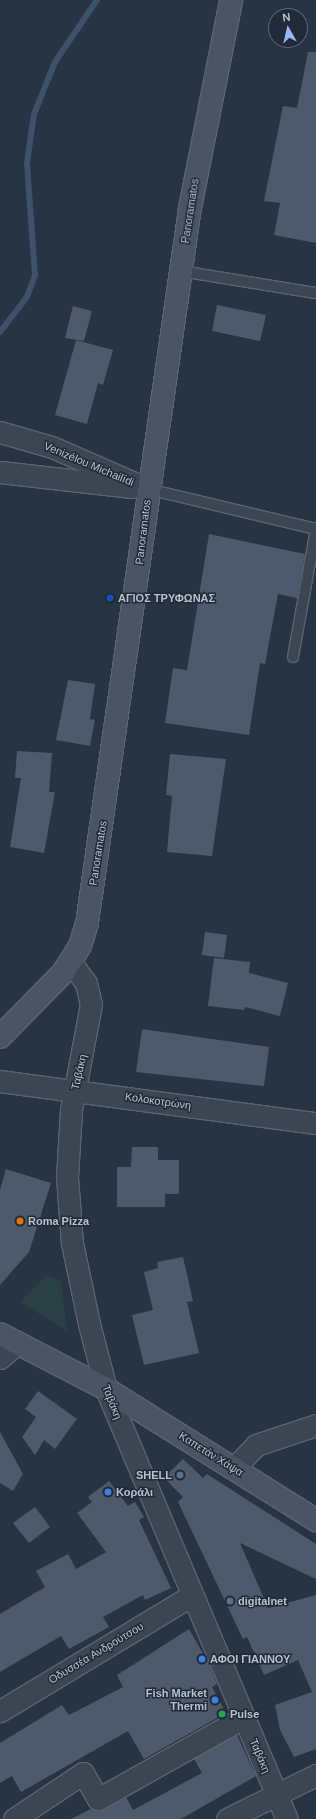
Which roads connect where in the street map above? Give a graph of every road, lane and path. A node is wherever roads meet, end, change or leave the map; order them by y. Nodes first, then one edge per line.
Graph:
1 (231, 0) edge
2 (181, 271) junction
3 (316, 293) edge
4 (0, 432) edge
5 (0, 472) edge
6 (148, 489) junction
7 (293, 657) dead end
8 (71, 963) junction
9 (1, 1037) edge
10 (0, 1081) edge
11 (75, 1090) junction
12 (316, 1122) edge
13 (4, 1344) edge
14 (106, 1389) junction
15 (316, 1424) edge
16 (234, 1468) junction
17 (316, 1520) edge
18 (192, 1595) junction
19 (0, 1711) edge
20 (244, 1717) junction
21 (316, 1775) edge
22 (277, 1794) junction
23 (14, 1819) edge
24 (227, 1819) edge
25 (287, 1819) edge

1 - 2 main road, Panoramatos
2 - 3 lane
2 - 6 main road, Panoramatos
4 - 6 street, Venizélou Michailídi
5 - 6 street, Venizélou Michailídi
6 - 7 lane
6 - 8 main road, Panoramatos
8 - 9 main road, Panoramatos
8 - 11 street, Ταβάκη
10 - 11 street, Κολοκοτρώνη
11 - 12 street, Κολοκοτρώνη
11 - 14 street, Ταβάκη
13 - 14 main road, Καπετάν Χάψα
14 - 16 main road, Καπετάν Χάψα
14 - 18 street, Ταβάκη
15 - 16 street
16 - 17 main road, Καπετάν Χάψα
18 - 19 street, Οδυσσέα Ανδρούτσου
18 - 20 street, Ταβάκη
20 - 22 street, Ταβάκη
20 - 23 street
21 - 22 street
22 - 24 street
22 - 25 street, Ταβάκη

